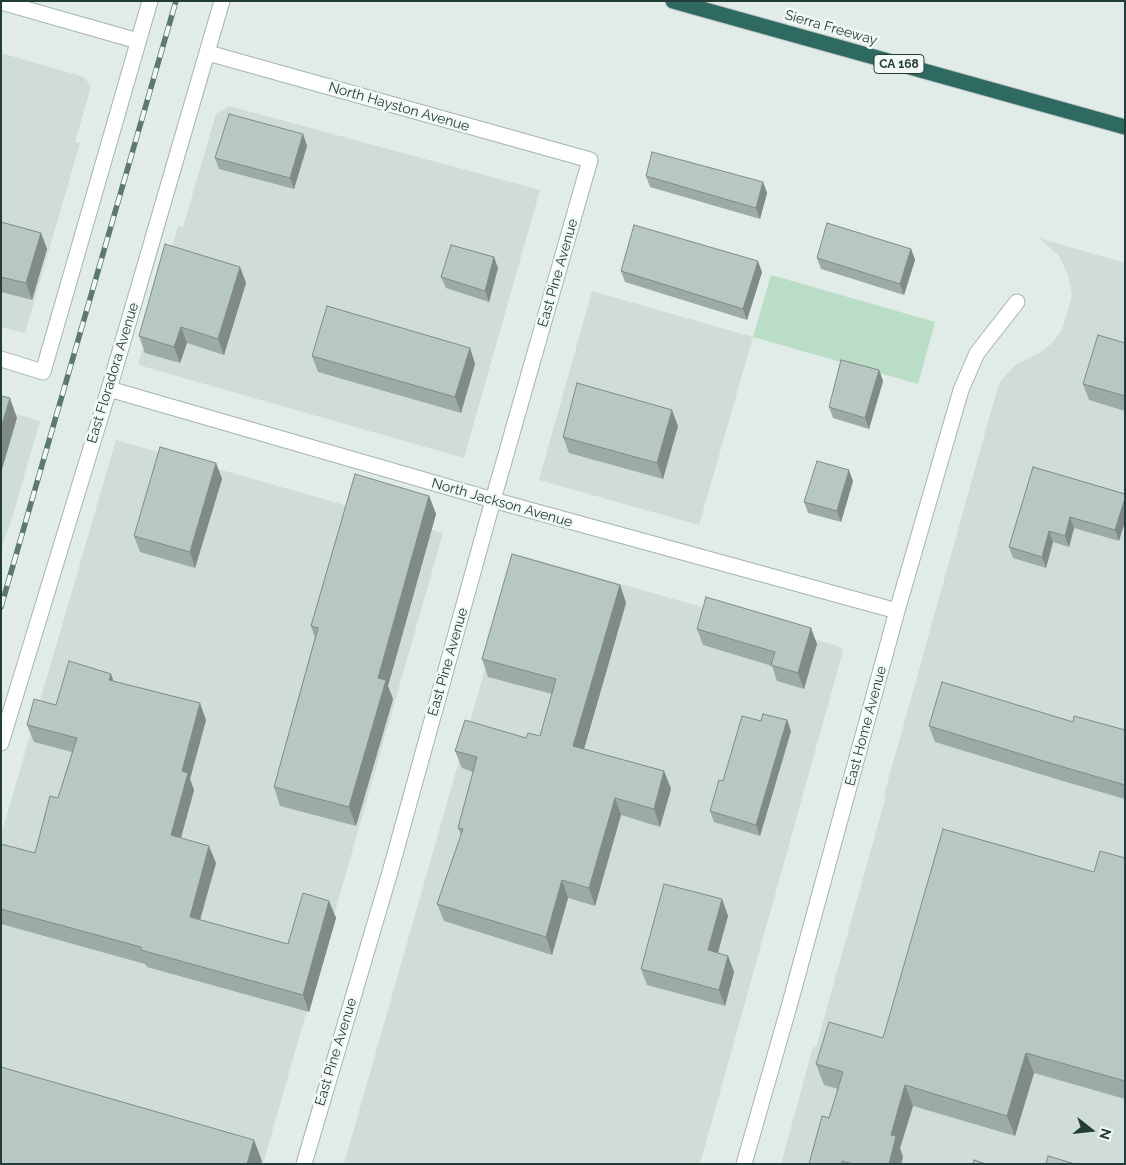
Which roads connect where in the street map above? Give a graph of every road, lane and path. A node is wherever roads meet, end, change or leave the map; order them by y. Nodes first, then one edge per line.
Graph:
1 (150, 1) edge
2 (222, 1) edge
3 (673, 1) edge
4 (1, 2) edge
5 (138, 41) junction
6 (208, 53) junction
7 (1125, 127) edge
8 (590, 160) joint
9 (1017, 302) dead end
10 (1, 359) edge
11 (109, 389) junction
12 (493, 500) junction
13 (897, 611) junction
14 (1, 743) edge
15 (304, 1164) edge
16 (744, 1164) edge

1 - 5 street
2 - 6 street, East Floradora Avenue
3 - 7 highway, Sierra Freeway / CA 168
4 - 5 street
5 - 10 street
6 - 8 street, North Hayston Avenue
6 - 11 street, East Floradora Avenue
8 - 12 street, East Pine Avenue
9 - 13 street, East Home Avenue
11 - 12 street, North Jackson Avenue
11 - 14 street, East Floradora Avenue
12 - 13 street, North Jackson Avenue
12 - 15 street, East Pine Avenue
13 - 16 street, East Home Avenue

